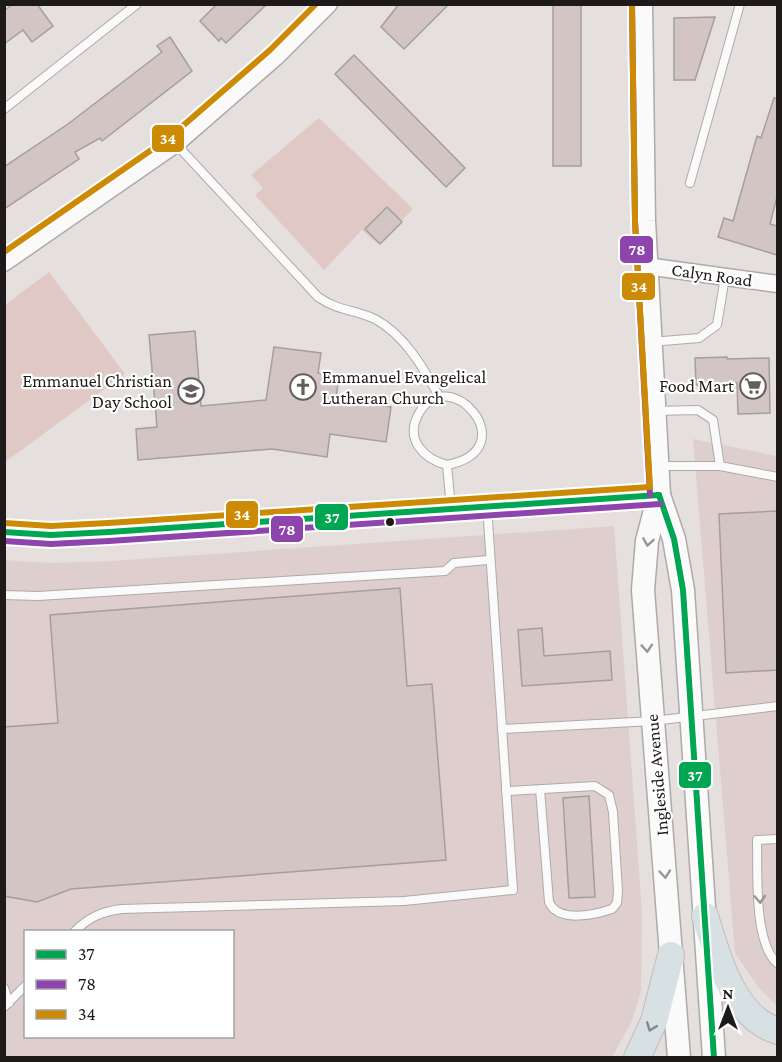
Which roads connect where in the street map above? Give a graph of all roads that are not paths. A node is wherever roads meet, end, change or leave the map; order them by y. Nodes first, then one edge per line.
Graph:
1 (137, 4) edge
2 (329, 4) edge
3 (641, 4) edge
4 (740, 4) edge
5 (4, 109) edge
6 (176, 144) junction
7 (690, 183) dead end
8 (4, 262) edge
9 (646, 266) junction
10 (725, 277) junction
11 (777, 284) edge
12 (651, 342) junction
13 (440, 398) junction
14 (655, 411) junction
15 (447, 465) junction
16 (658, 466) junction
17 (720, 466) junction
18 (777, 477) edge
19 (659, 495) junction
20 (487, 506) junction
21 (451, 508) junction
22 (4, 532) edge
23 (488, 560) junction
24 (4, 595) edge
25 (777, 706) edge
26 (691, 718) junction
27 (652, 721) junction
28 (502, 729) junction
29 (540, 789) junction
30 (506, 791) junction
31 (777, 839) edge
32 (705, 916) junction
33 (76, 930) edge
34 (671, 955) junction
35 (777, 964) edge
36 (24, 987) edge
37 (4, 988) edge
38 (7, 1005) edge
39 (777, 1031) edge
40 (638, 1058) edge
41 (679, 1058) edge
42 (714, 1058) edge

1 - 5 lane
2 - 6 street
3 - 9 main road, Ingleside Avenue
4 - 7 lane
6 - 8 street
6 - 13 lane
9 - 10 street, Calyn Road
9 - 12 main road, Ingleside Avenue
10 - 11 street, Calyn Road
10 - 12 lane
12 - 14 main road, Ingleside Avenue
13 - 15 lane
13 - 15 lane
14 - 16 main road, Ingleside Avenue
14 - 17 lane
15 - 21 lane
16 - 17 lane
16 - 19 main road, Ingleside Avenue
17 - 18 lane
19 - 20 street
19 - 26 main road, Ingleside Avenue
19 -> 27 main road, Ingleside Avenue
20 - 21 street
20 - 23 lane
21 - 22 street
23 - 24 lane
23 - 28 lane
25 - 26 lane
26 - 27 lane
26 - 32 main road, Ingleside Avenue
27 - 28 lane
27 -> 34 main road, Ingleside Avenue
28 - 30 lane
29 - 29 lane
29 - 30 lane
30 - 33 lane
31 -> 35 lane
32 - 39 main road
32 - 42 main road, Ingleside Avenue
34 -> 40 main road
34 - 41 main road, Ingleside Avenue
36 - 38 lane
37 - 38 lane

